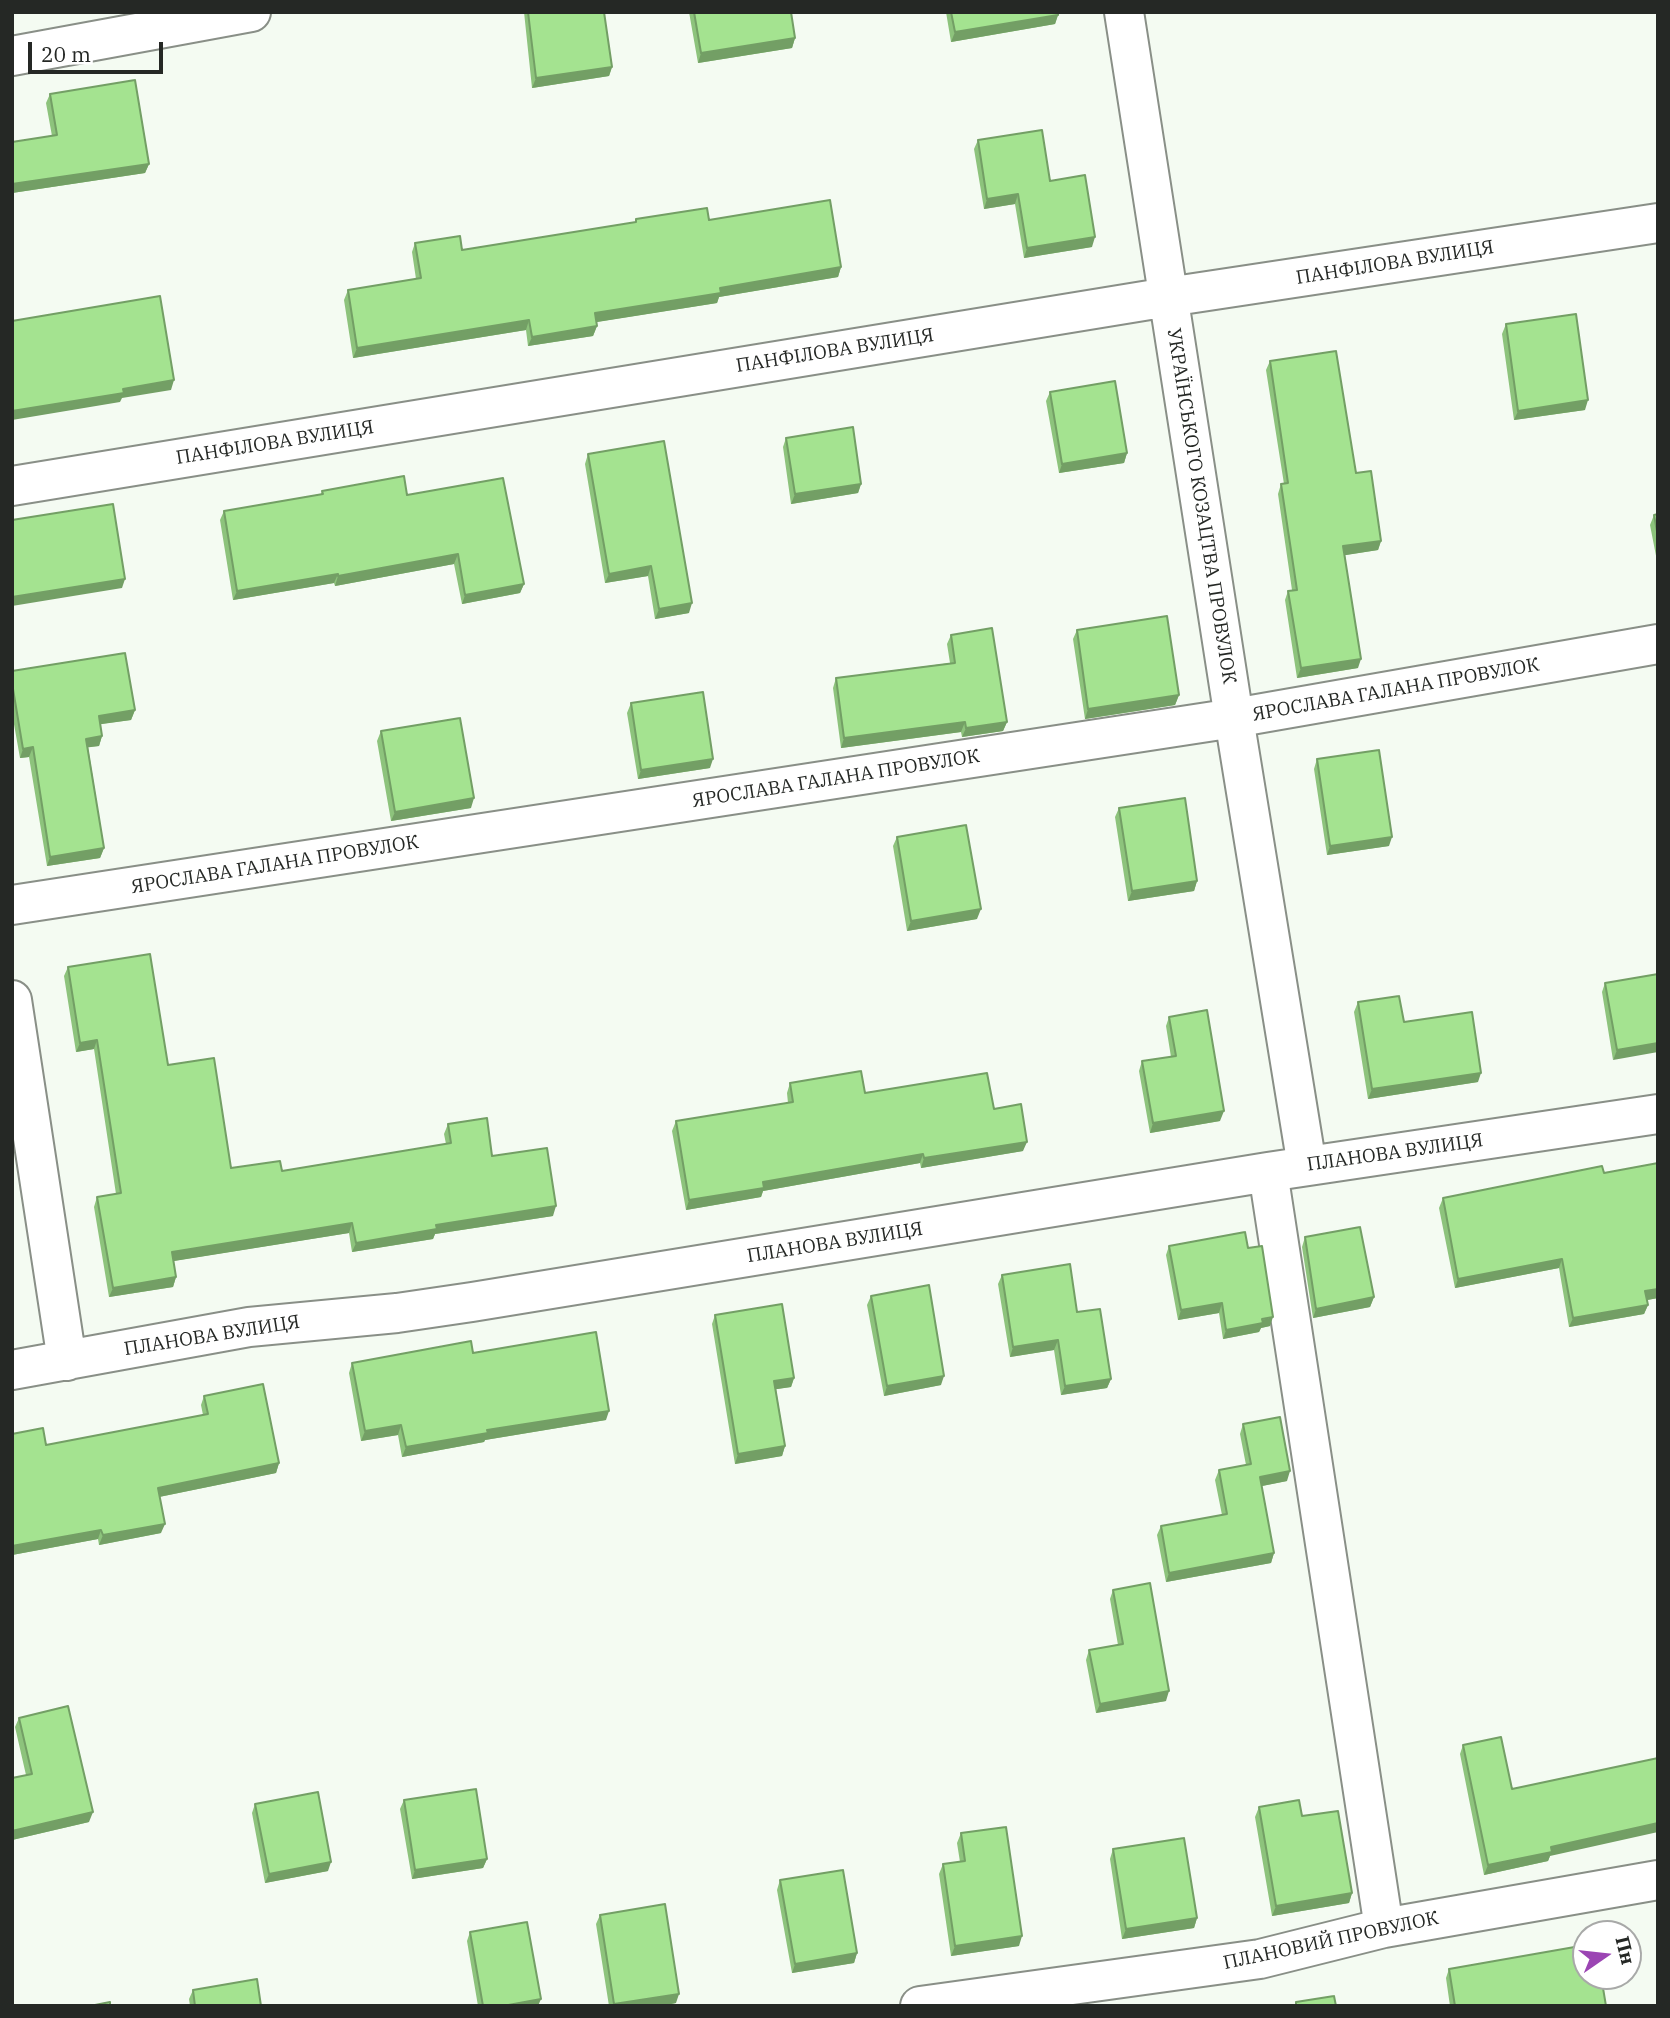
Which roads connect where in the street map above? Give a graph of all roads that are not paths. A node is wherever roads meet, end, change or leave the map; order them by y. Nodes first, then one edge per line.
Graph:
1 (251, 12) edge
2 (1124, 12) edge
3 (12, 56) edge
4 (1658, 223) edge
5 (1168, 297) junction
6 (12, 486) edge
7 (1658, 644) edge
8 (1234, 718) junction
9 (12, 905) edge
10 (12, 1000) edge
11 (1658, 1114) edge
12 (1307, 1166) junction
13 (1268, 1172) junction
14 (67, 1361) junction
15 (12, 1370) edge
16 (1658, 1880) edge
17 (1384, 1928) junction
18 (920, 2006) edge

1 - 3 street
2 - 5 street, УКРАЇНСЬКОГО КОЗАЦТВА ПРОВУЛОК
4 - 5 street, ПАНФІЛОВА ВУЛИЦЯ
5 - 6 street, ПАНФІЛОВА ВУЛИЦЯ
5 - 8 street, УКРАЇНСЬКОГО КОЗАЦТВА ПРОВУЛОК
7 - 8 street, ЯРОСЛАВА ГАЛАНА ПРОВУЛОК
8 - 9 street, ЯРОСЛАВА ГАЛАНА ПРОВУЛОК
8 - 12 street, УКРАЇНСЬКОГО КОЗАЦТВА ПРОВУЛОК
10 - 14 street
11 - 12 street, ПЛАНОВА ВУЛИЦЯ
12 - 13 street, ПЛАНОВА ВУЛИЦЯ
13 - 14 street, ПЛАНОВА ВУЛИЦЯ
13 - 17 street
14 - 15 street, ПЛАНОВА ВУЛИЦЯ
16 - 17 street, ПЛАНОВИЙ ПРОВУЛОК
17 - 18 street, ПЛАНОВИЙ ПРОВУЛОК

